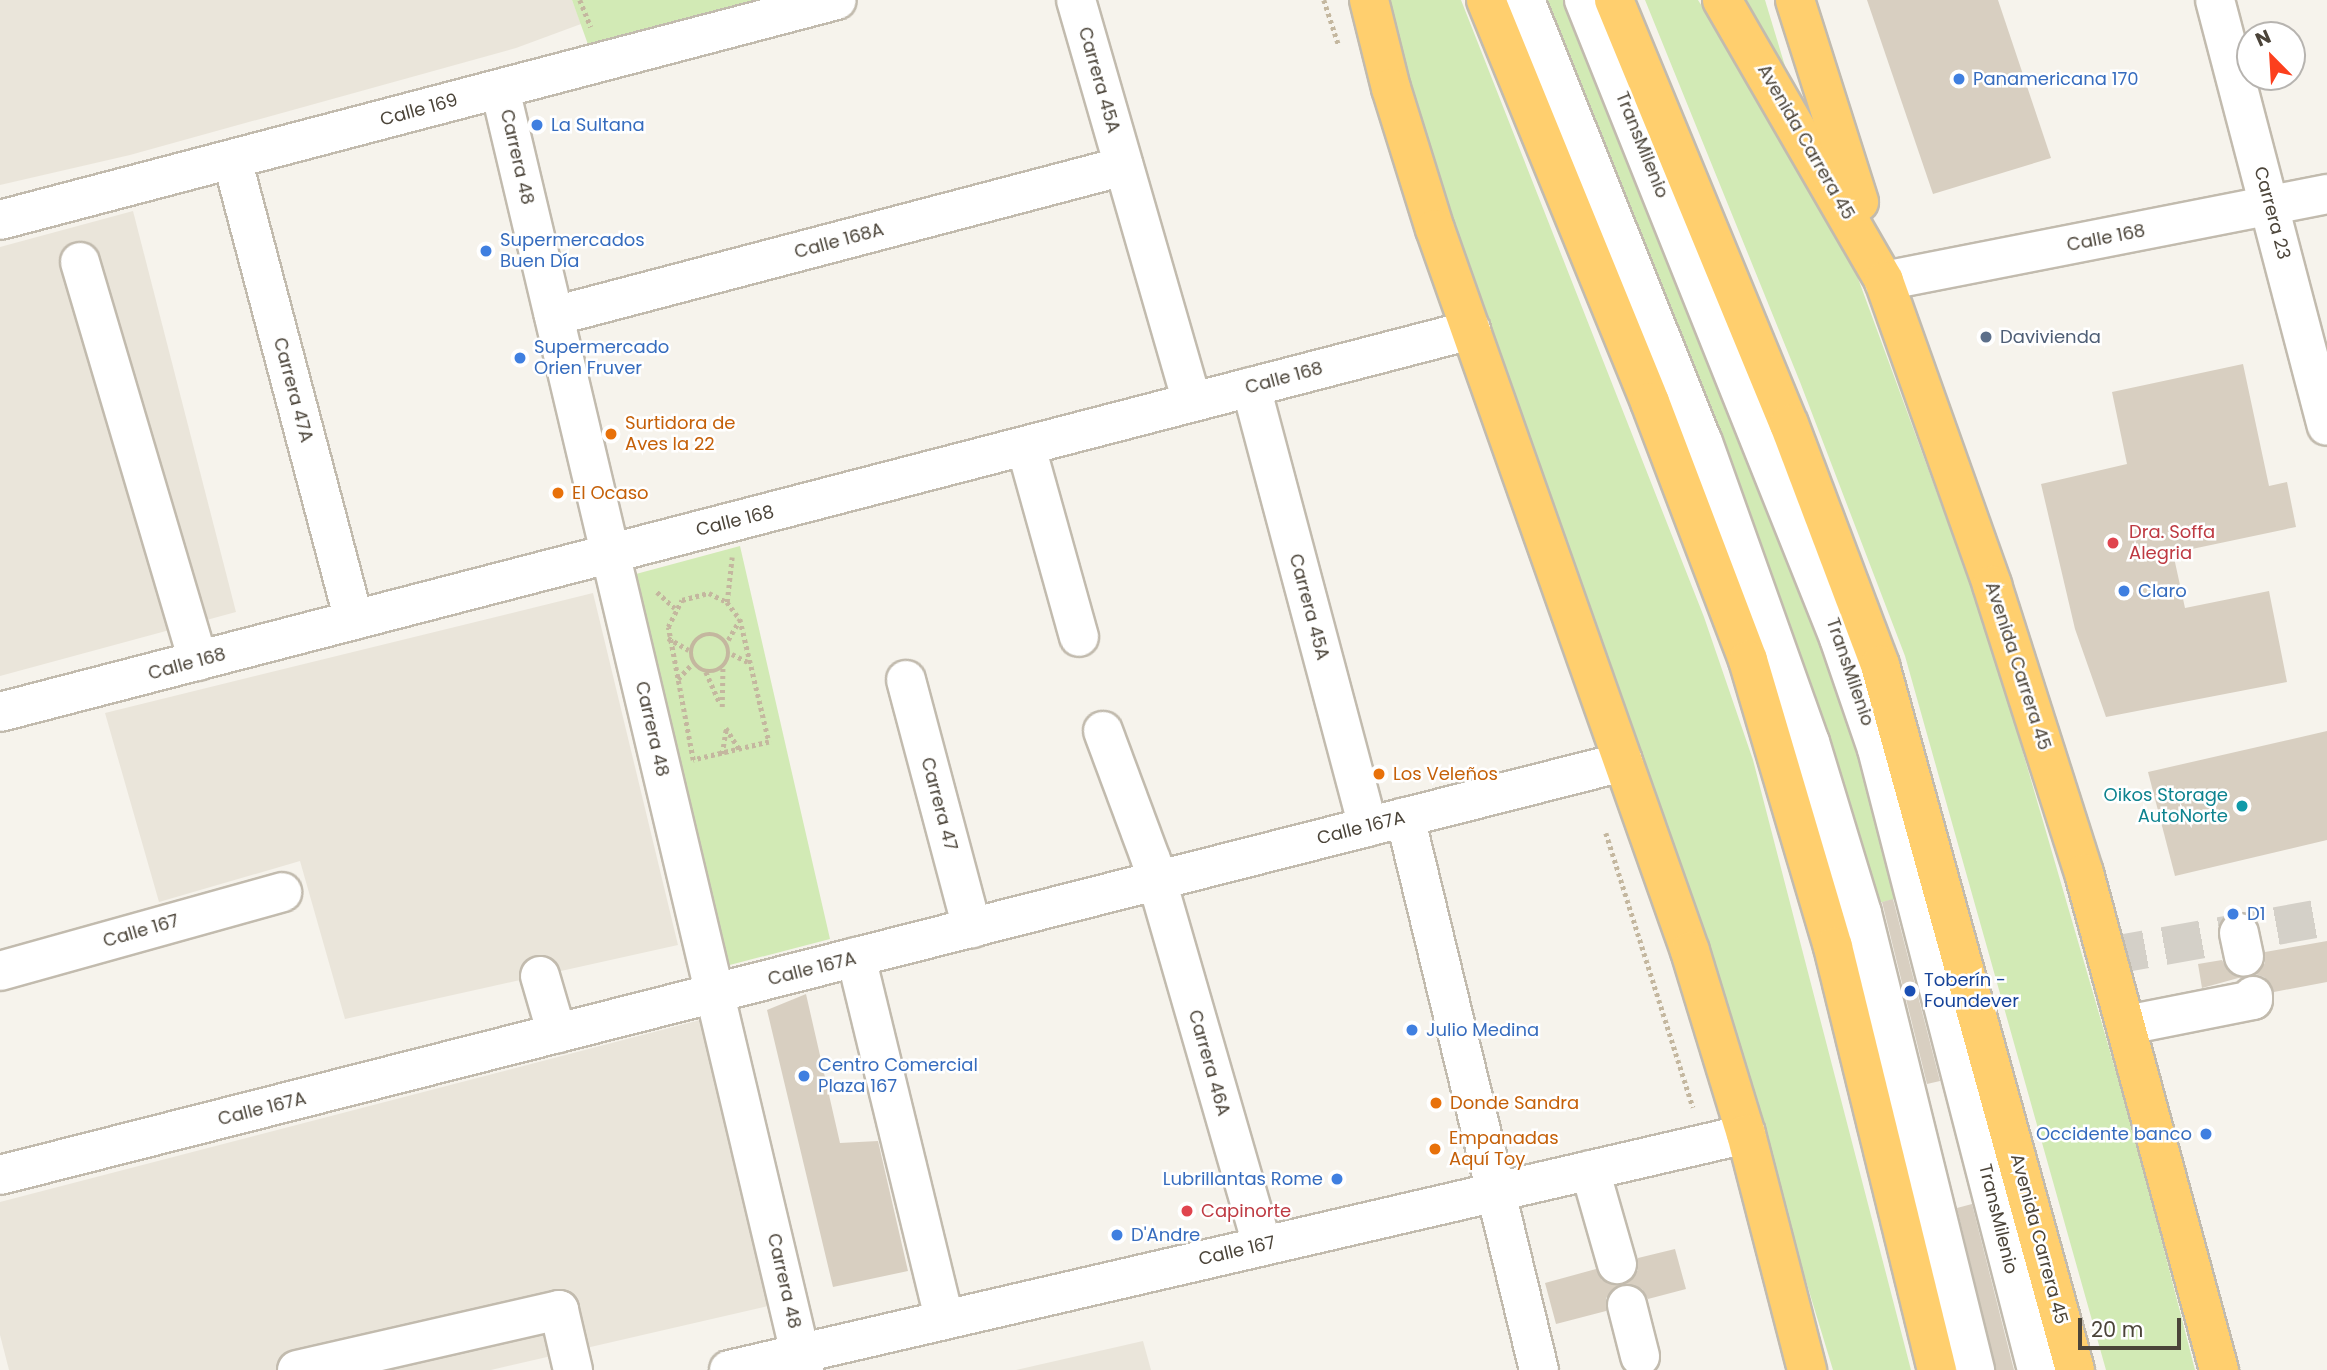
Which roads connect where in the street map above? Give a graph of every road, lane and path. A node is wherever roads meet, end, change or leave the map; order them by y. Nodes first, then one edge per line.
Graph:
1 (580, 0) edge
2 (837, 0) edge
3 (1076, 0) edge
4 (1369, 0) edge
5 (1486, 0) edge
6 (1525, 0) edge
7 (1584, 0) edge
8 (1614, 0) edge
9 (1722, 0) edge
10 (1795, 0) edge
11 (2215, 0) edge
12 (601, 24) dead end
13 (500, 89) junction
14 (232, 159) junction
15 (1124, 166) junction
16 (2327, 194) edge
17 (2271, 205) junction
18 (0, 220) edge
19 (80, 262) dead end
20 (1884, 281) junction
21 (554, 316) junction
22 (1471, 330) junction
23 (1251, 387) junction
24 (1192, 402) junction
25 (2327, 426) edge
26 (1026, 447) junction
27 (611, 554) junction
28 (740, 619) junction
29 (354, 620) junction
30 (1079, 637) dead end
31 (668, 638) junction
32 (728, 640) junction
33 (689, 650) junction
34 (732, 654) junction
35 (198, 661) junction
36 (692, 664) junction
37 (751, 664) junction
38 (723, 668) junction
39 (706, 672) junction
40 (906, 680) dead end
41 (677, 681) junction
42 (0, 712) edge
43 (1103, 731) dead end
44 (740, 750) junction
45 (722, 754) junction
46 (1623, 762) junction
47 (1405, 817) junction
48 (1368, 827) junction
49 (1157, 881) junction
50 (282, 892) dead end
51 (972, 928) junction
52 (856, 957) junction
53 (0, 971) edge
54 (540, 976) dead end
55 (715, 993) junction
56 (2253, 996) dead end
57 (2127, 1025) junction
58 (557, 1034) junction
59 (1746, 1134) junction
60 (1590, 1170) junction
61 (0, 1175) edge
62 (1496, 1191) junction
63 (1262, 1245) junction
64 (1617, 1264) dead end
65 (1627, 1305) dead end
66 (944, 1319) junction
67 (1640, 1356) dead end
68 (803, 1361) edge
69 (297, 1370) edge
70 (572, 1370) edge
71 (729, 1370) edge
72 (1539, 1370) edge
73 (1807, 1370) edge
74 (1937, 1370) edge
75 (1976, 1370) edge
76 (2037, 1370) edge
77 (2074, 1370) edge
78 (2219, 1370) edge

1 - 12 path
2 - 13 street, Calle 169
3 - 15 street, Carrera 45A
4 - 22 highway
5 - 74 highway
6 - 75 street
7 - 76 street, TransMilenio
8 - 77 highway, Avenida Carrera 45
9 - 20 highway, Avenida Carrera 45
10 - 20 highway
11 - 17 street, Carrera 23
13 - 14 street, Calle 169
13 - 21 street, Carrera 48
14 - 18 street, Calle 169
14 - 29 street, Carrera 47A
15 - 21 street, Calle 168A
15 - 24 street, Carrera 45A
16 - 17 street, Calle 168
17 - 20 street, Calle 168
17 - 25 street, Carrera 23
19 - 35 street
20 - 57 highway, Avenida Carrera 45
21 - 27 street, Carrera 48
22 - 23 street, Calle 168
22 - 46 highway
23 - 24 street, Calle 168
23 - 48 street, Carrera 45A
24 - 26 street, Calle 168
26 - 27 street, Calle 168
26 - 30 street
27 - 29 street, Calle 168
27 - 55 street, Carrera 48
28 - 31 path
28 - 32 path
28 - 37 path
29 - 35 street, Calle 168
31 - 33 path
31 - 41 path
32 - 33 path
32 - 34 path
33 - 36 path
34 - 37 path
34 - 38 path
35 - 42 street, Calle 168
36 - 39 path
36 - 41 path
37 - 44 path
38 - 39 path
38 - 39 path
40 - 51 street, Carrera 47
41 - 45 path
43 - 49 street, Carrera 46A
44 - 45 path
44 - 45 path
46 - 47 street, Calle 167A
46 - 59 highway
47 - 48 street, Calle 167A
47 - 62 street
48 - 49 street, Calle 167A
49 - 51 street, Calle 167A
49 - 63 street, Carrera 46A
50 - 53 street, Calle 167
51 - 52 street, Calle 167A
52 - 55 street, Calle 167A
52 - 66 street
54 - 58 street
55 - 58 street, Calle 167A
55 - 68 street, Carrera 48
56 - 57 street
57 - 78 highway, Avenida Carrera 45
58 - 61 street, Calle 167A
59 - 60 street, Calle 167
59 - 73 highway
60 - 62 street, Calle 167
60 - 64 street
62 - 63 street, Calle 167
62 - 72 street
63 - 66 street, Calle 167
65 - 67 street
66 - 68 street, Calle 167
68 - 71 street, Calle 167
69 - 70 street

